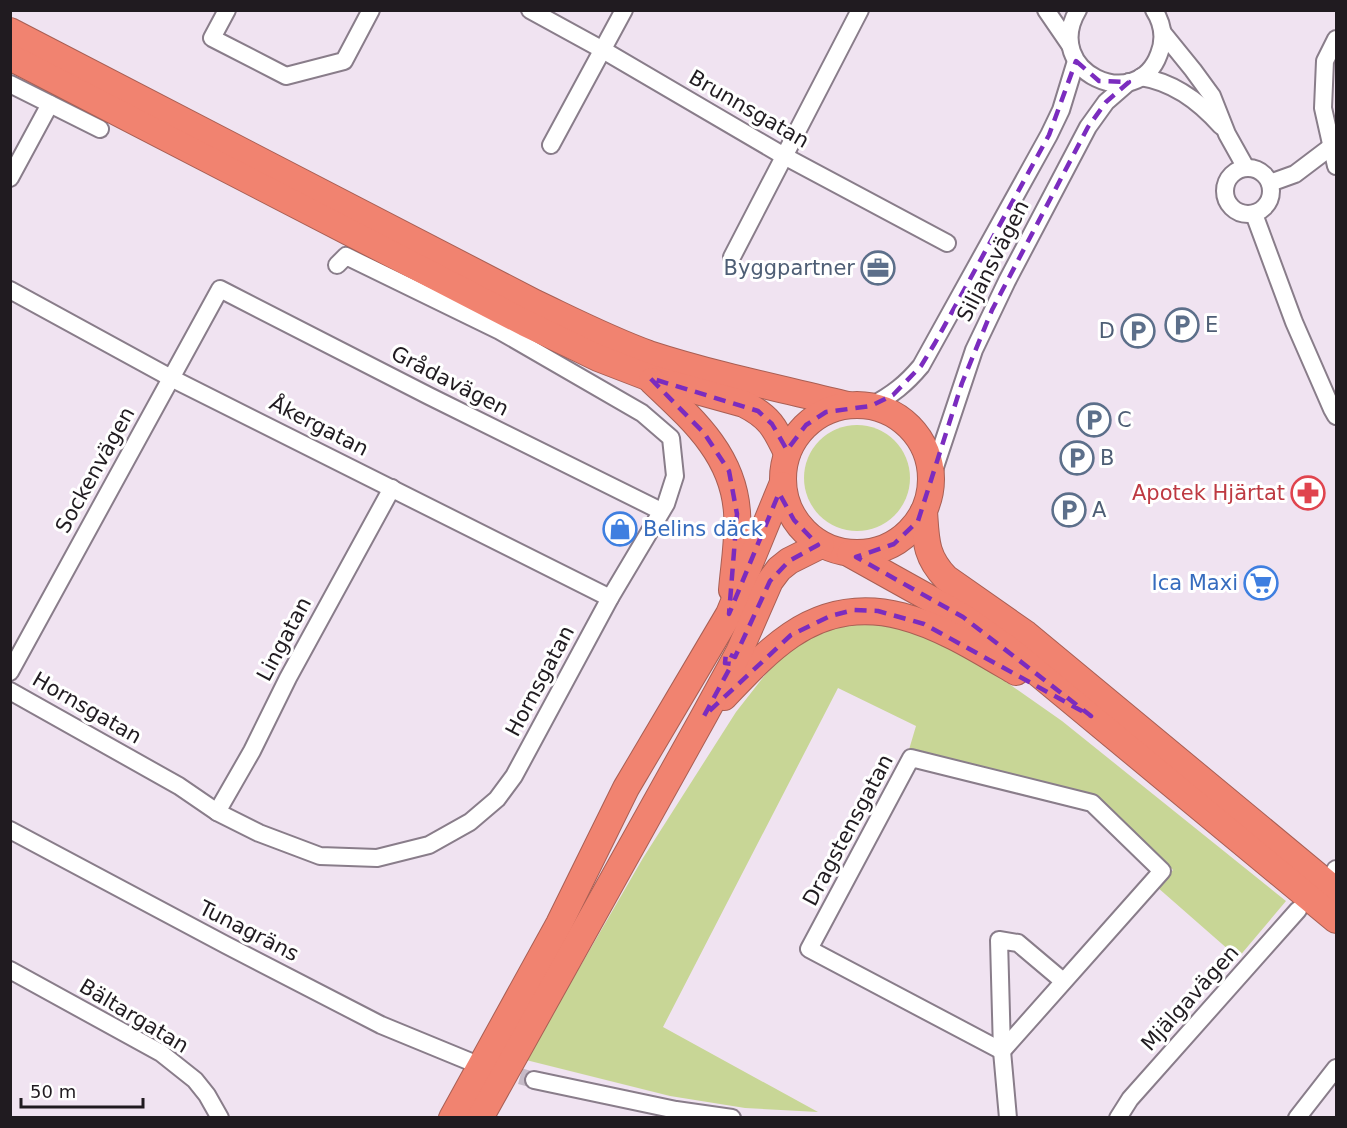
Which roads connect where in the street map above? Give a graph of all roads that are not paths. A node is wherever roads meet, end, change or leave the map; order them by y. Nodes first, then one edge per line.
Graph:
1 (227, 10) edge
2 (530, 10) edge
3 (624, 10) edge
4 (860, 10) edge
5 (1046, 10) edge
6 (1078, 10) edge
7 (1155, 11) edge
8 (367, 12) edge
9 (10, 32) edge
10 (1163, 33) junction
11 (1336, 39) edge
12 (1070, 45) junction
13 (603, 50) junction
14 (10, 57) edge
15 (1076, 62) junction
16 (1135, 80) junction
17 (10, 84) edge
18 (50, 104) junction
19 (100, 129) dead end
20 (1227, 134) junction
21 (551, 145) dead end
22 (1332, 146) junction
23 (783, 156) junction
24 (1336, 166) edge
25 (1246, 168) junction
26 (10, 178) edge
27 (1270, 183) junction
28 (1254, 214) junction
29 (947, 243) dead end
30 (732, 257) dead end
31 (338, 266) dead end
32 (220, 289) joint
33 (10, 290) edge
34 (171, 378) junction
35 (650, 378) junction
36 (860, 406) junction
37 (1336, 416) edge
38 (787, 453) junction
39 (931, 479) junction
40 (782, 485) junction
41 (392, 488) junction
42 (924, 511) junction
43 (661, 512) junction
44 (821, 545) junction
45 (850, 554) junction
46 (610, 598) junction
47 (729, 614) junction
48 (10, 672) edge
49 (10, 691) edge
50 (704, 716) junction
51 (1091, 717) junction
52 (217, 812) junction
53 (10, 830) edge
54 (1336, 877) edge
55 (1298, 910) dead end
56 (1336, 920) edge
57 (10, 970) edge
58 (1063, 981) junction
59 (1002, 1051) junction
60 (471, 1062) dead end
61 (1334, 1076) edge
62 (534, 1080) tunnel mouth
63 (220, 1118) edge
64 (452, 1118) edge
65 (480, 1118) edge
66 (732, 1118) edge
67 (1008, 1118) edge
68 (1118, 1118) edge
69 (1297, 1118) edge

1 - 8 street
2 - 13 street, Brunnsgatan
3 - 13 street
4 - 23 street
5 - 12 street
6 - 12 street
7 - 10 street
9 - 36 highway
10 - 16 street, Siljansvägen
10 - 20 street
11 - 22 street
12 - 15 street
13 - 21 street
13 - 23 street, Brunnsgatan
14 - 35 highway
15 - 16 street
15 - 36 street, Siljansvägen
16 - 20 street
16 - 39 street, Siljansvägen
17 - 18 street
18 - 19 street
18 - 26 street
20 - 25 street
22 - 24 street
22 - 27 street
23 - 29 street, Brunnsgatan
23 - 30 street
25 - 27 street
25 - 28 street
27 - 28 street
28 - 37 street
31 - 43 street, Hornsgatan
32 - 34 street, Sockenvägen
32 - 43 street, Grådavägen
33 - 34 street, Åkergatan
34 - 41 street, Åkergatan
34 - 48 street, Sockenvägen
35 - 38 highway
35 - 47 highway
36 - 38 highway
36 - 39 highway
38 - 40 highway
39 - 42 highway
40 - 44 highway
40 - 47 highway
41 - 46 street, Åkergatan
41 - 52 street, Lingatan
42 - 45 highway
42 - 54 highway
43 - 46 street, Hornsgatan
44 - 45 highway
44 - 50 highway
45 - 51 highway
46 - 52 street, Hornsgatan
47 - 64 highway
49 - 52 street, Hornsgatan
50 - 51 highway
50 - 65 highway
51 - 56 highway
53 - 60 street, Tunagräns
55 - 68 street, Mjälgavägen
57 - 63 street, Bältargatan
58 - 59 street
58 - 59 street
58 - 59 street, Dragstensgatan
59 - 67 street
61 - 69 street
62 - 66 street

